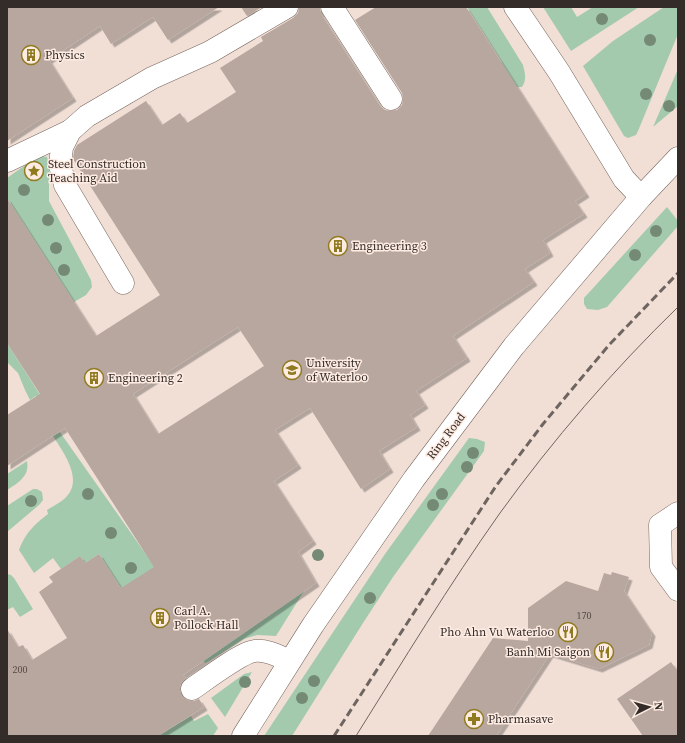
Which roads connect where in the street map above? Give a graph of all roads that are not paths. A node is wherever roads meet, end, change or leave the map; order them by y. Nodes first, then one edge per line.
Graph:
1 (287, 7) edge
2 (332, 7) edge
3 (515, 7) edge
4 (391, 99) dead end
5 (70, 131) junction
6 (678, 158) edge
7 (7, 162) edge
8 (641, 198) junction
9 (123, 283) dead end
10 (678, 513) edge
11 (678, 590) edge
12 (290, 661) junction
13 (192, 689) dead end
14 (243, 736) edge

1 - 5 street
2 - 4 street
3 - 8 street
5 - 7 street
5 - 9 street
6 - 8 street, Ring Road
8 - 12 street, Ring Road
10 - 11 street
12 - 13 street
12 - 14 street, Ring Road

